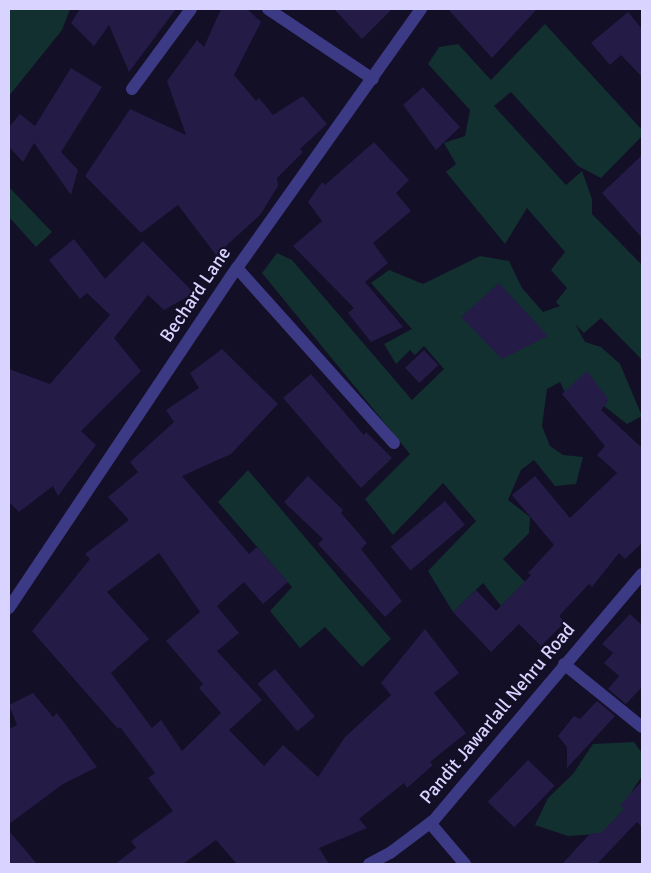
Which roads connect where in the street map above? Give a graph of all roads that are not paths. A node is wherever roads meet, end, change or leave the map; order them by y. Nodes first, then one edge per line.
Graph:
1 (191, 9) edge
2 (268, 9) edge
3 (421, 9) edge
4 (373, 79) junction
5 (132, 88) dead end
6 (237, 268) junction
7 (394, 443) dead end
8 (642, 574) edge
9 (9, 608) edge
10 (564, 664) junction
11 (642, 727) edge
12 (430, 823) junction
13 (369, 864) edge
14 (465, 864) edge

1 - 5 street
2 - 4 street
3 - 4 street, Bechard Lane
4 - 6 street, Bechard Lane
6 - 7 street
6 - 9 street, Bechard Lane
8 - 10 street, Pandit Jawarlall Nehru Road
10 - 11 street
10 - 12 street, Pandit Jawarlall Nehru Road
12 - 13 street, Pandit Jawarlall Nehru Road
12 - 14 street

